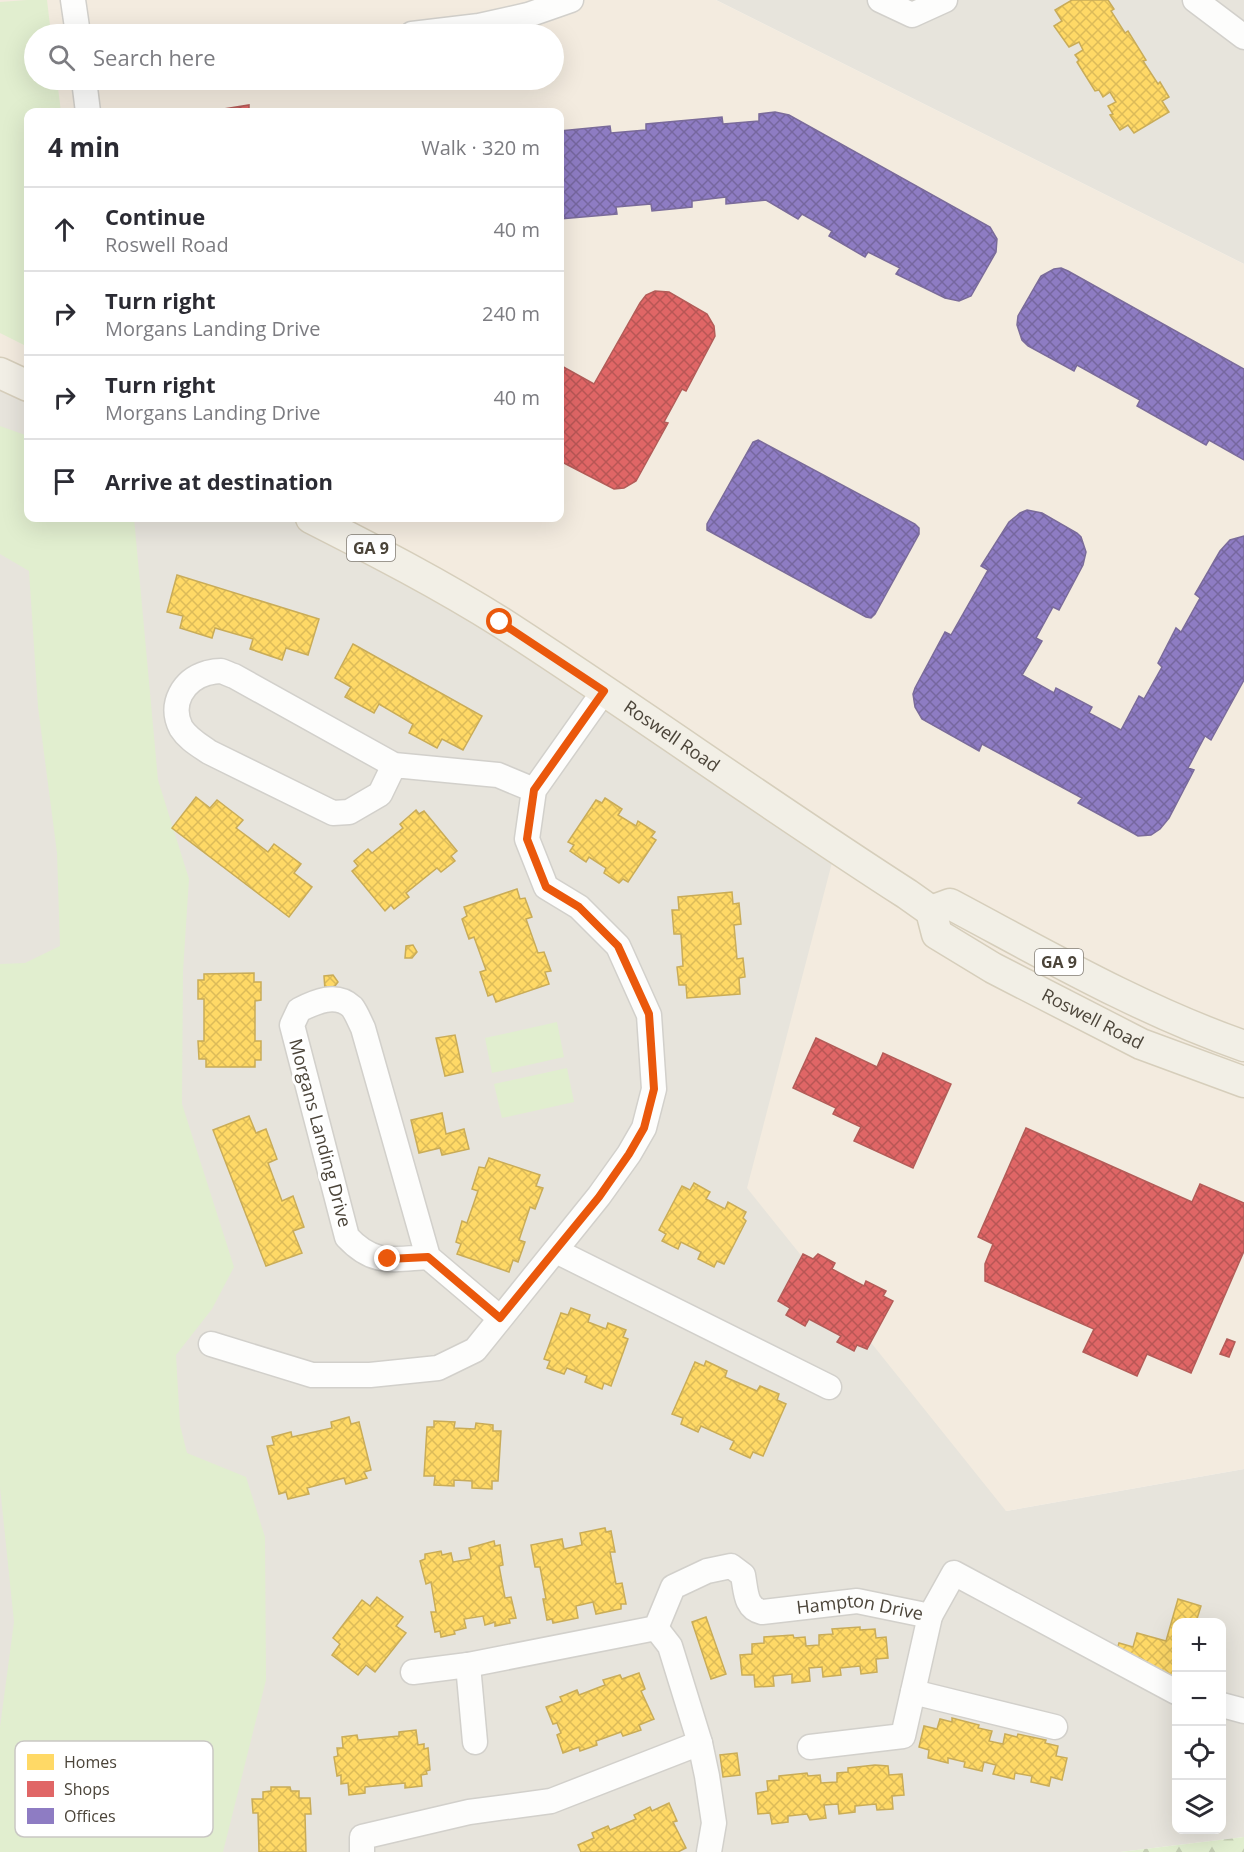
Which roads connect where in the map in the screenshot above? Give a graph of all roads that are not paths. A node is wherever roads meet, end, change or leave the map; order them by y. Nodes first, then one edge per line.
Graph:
1 (73, 0) edge
2 (571, 0) edge
3 (880, 0) edge
4 (945, 0) edge
5 (1195, 0) edge
6 (77, 24) edge
7 (484, 24) edge
8 (1244, 37) edge
9 (85, 90) edge
10 (88, 108) edge
11 (0, 373) edge
12 (24, 384) edge
13 (319, 522) edge
14 (604, 691) junction
15 (394, 765) junction
16 (534, 790) junction
17 (931, 911) junction
18 (1244, 1046) edge
19 (1244, 1082) edge
20 (556, 1251) junction
21 (428, 1257) junction
22 (500, 1318) junction
23 (211, 1344) dead end
24 (829, 1387) dead end
25 (930, 1616) junction
26 (656, 1628) junction
27 (468, 1665) junction
28 (413, 1672) dead end
29 (1172, 1690) edge
30 (913, 1692) junction
31 (1226, 1706) edge
32 (1244, 1711) edge
33 (1055, 1727) dead end
34 (475, 1742) dead end
35 (700, 1743) junction
36 (810, 1747) dead end
37 (362, 1852) edge
38 (710, 1852) edge

1 - 6 street
2 - 7 street
3 - 4 street
5 - 8 street
9 - 10 street
11 - 12 main road
13 - 14 main road, Roswell Road / GA 9
14 - 16 street
14 - 17 main road, Roswell Road / GA 9
15 - 15 street
15 - 16 street
16 - 20 street
17 - 18 main road, Roswell Road / GA 9
17 - 19 main road, Roswell Road / GA 9
20 - 22 street
20 - 24 street
21 - 21 street, Morgans Landing Drive
21 - 22 street
22 - 23 street
25 - 26 street, Hampton Drive
25 - 29 street, Hampton Drive
25 - 30 street
26 - 27 street
26 - 35 street
27 - 28 street
27 - 34 street
30 - 33 street
30 - 36 street
31 - 32 street
35 - 37 street
35 - 38 street

